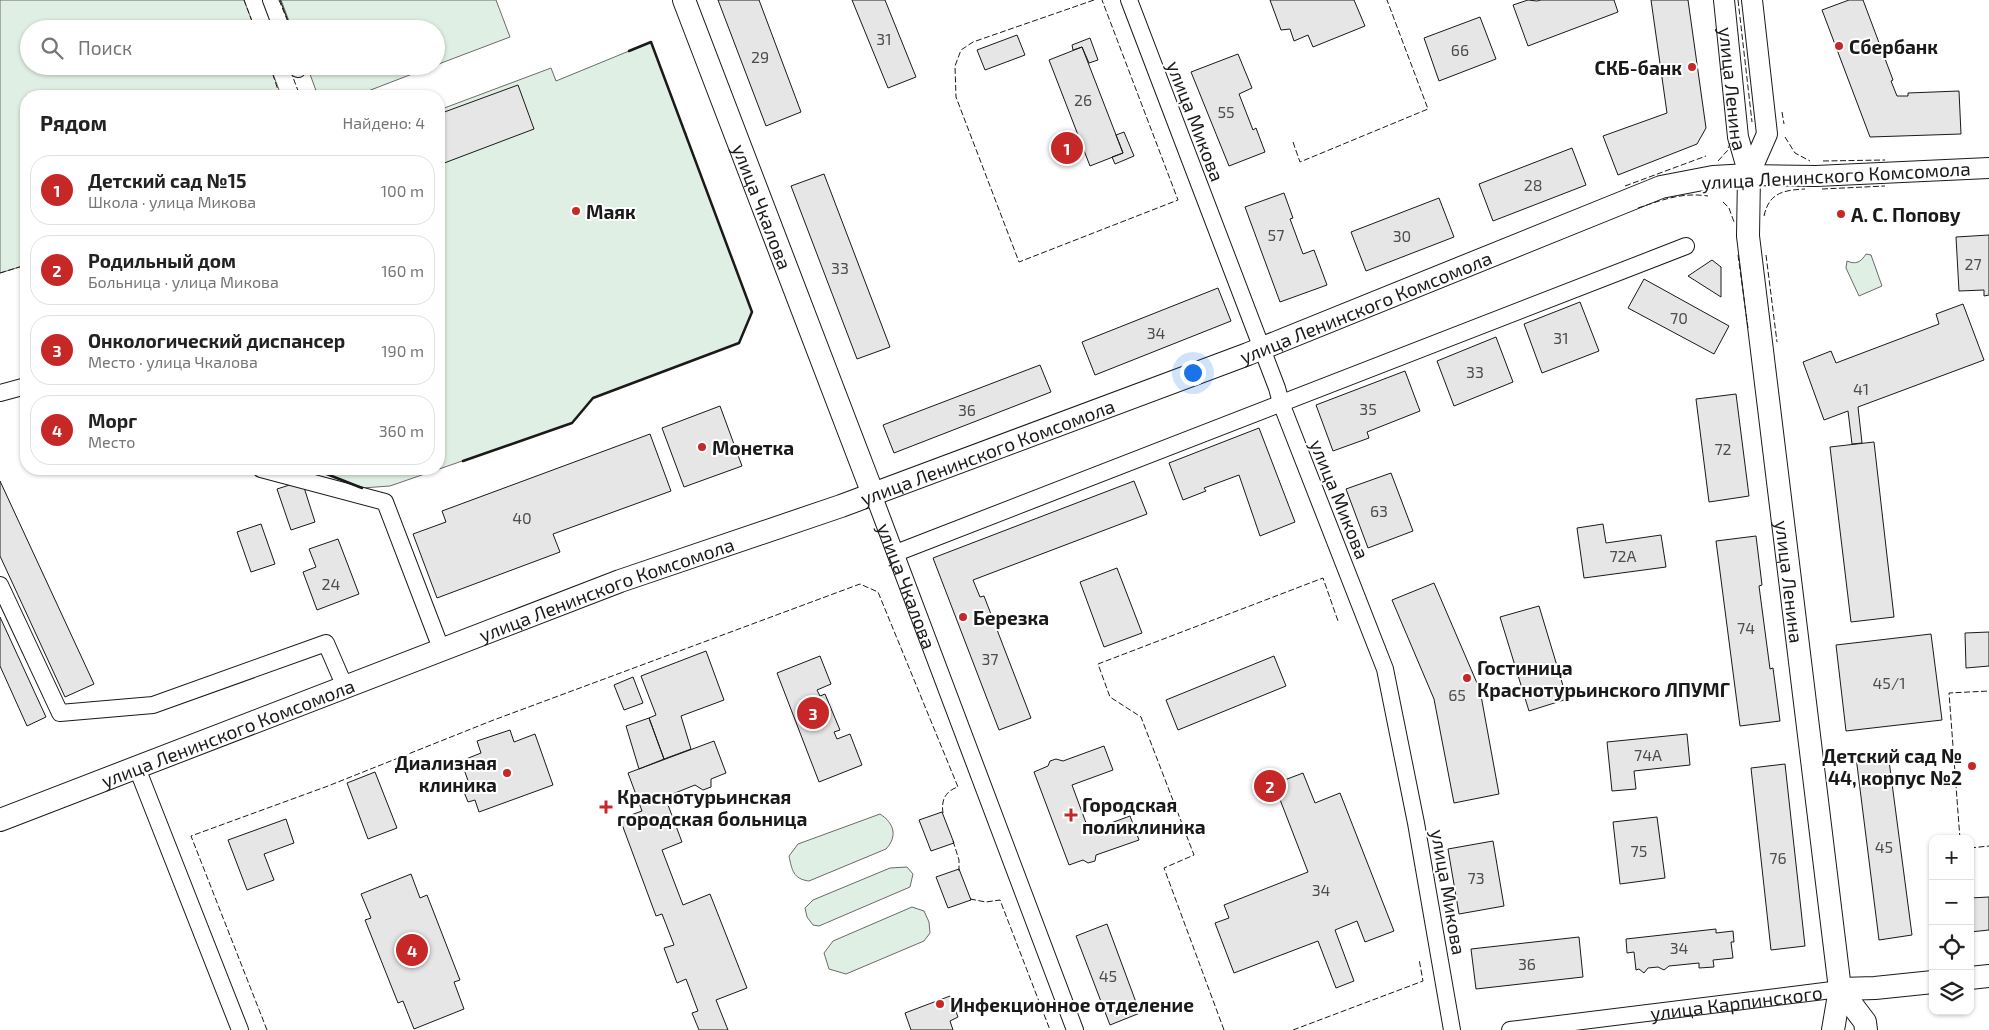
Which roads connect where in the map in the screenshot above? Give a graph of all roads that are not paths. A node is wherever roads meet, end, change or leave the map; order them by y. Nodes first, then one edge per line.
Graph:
1 (271, 0) edge
2 (684, 0) edge
3 (1129, 0) edge
4 (1724, 0) edge
5 (1752, 0) edge
6 (279, 20) edge
7 (1989, 168) edge
8 (1749, 175) junction
9 (1686, 246) dead end
10 (1261, 348) junction
11 (20, 388) edge
12 (0, 393) edge
13 (1281, 403) junction
14 (284, 475) edge
15 (873, 494) junction
16 (896, 553) junction
17 (0, 585) edge
18 (442, 651) junction
19 (345, 687) junction
20 (137, 768) junction
21 (0, 820) edge
22 (1989, 976) edge
23 (1974, 978) edge
24 (1929, 982) edge
25 (1840, 989) junction
26 (240, 1030) edge
27 (1075, 1030) edge
28 (1452, 1030) edge
29 (1510, 1030) edge
30 (1833, 1030) edge
31 (1866, 1030) edge

1 - 6 street
2 - 15 main road, улица Чкалова
3 - 10 street, улица Микова
4 - 8 street, улица Ленина
5 - 8 street, улица Ленина
7 - 8 street, улица Ленинского Комсомола
8 - 10 main road, улица Ленинского Комсомола
8 - 25 main road, улица Ленина
9 - 13 street
10 - 13 street, улица Микова
10 - 15 main road, улица Ленинского Комсомола
11 - 12 street
13 - 16 street
13 - 28 street, улица Микова
14 - 18 street
15 - 16 street, улица Чкалова
15 - 18 main road, улица Ленинского Комсомола
16 - 27 street, улица Чкалова
17 - 19 street
18 - 19 main road, улица Ленинского Комсомола
19 - 20 main road, улица Ленинского Комсомола
20 - 21 main road, улица Ленинского Комсомола
20 - 26 street
22 - 23 main road
24 - 25 main road, улица Карпинского
25 - 29 street, улица Карпинского
25 - 30 main road, улица Ленина
25 - 31 main road

